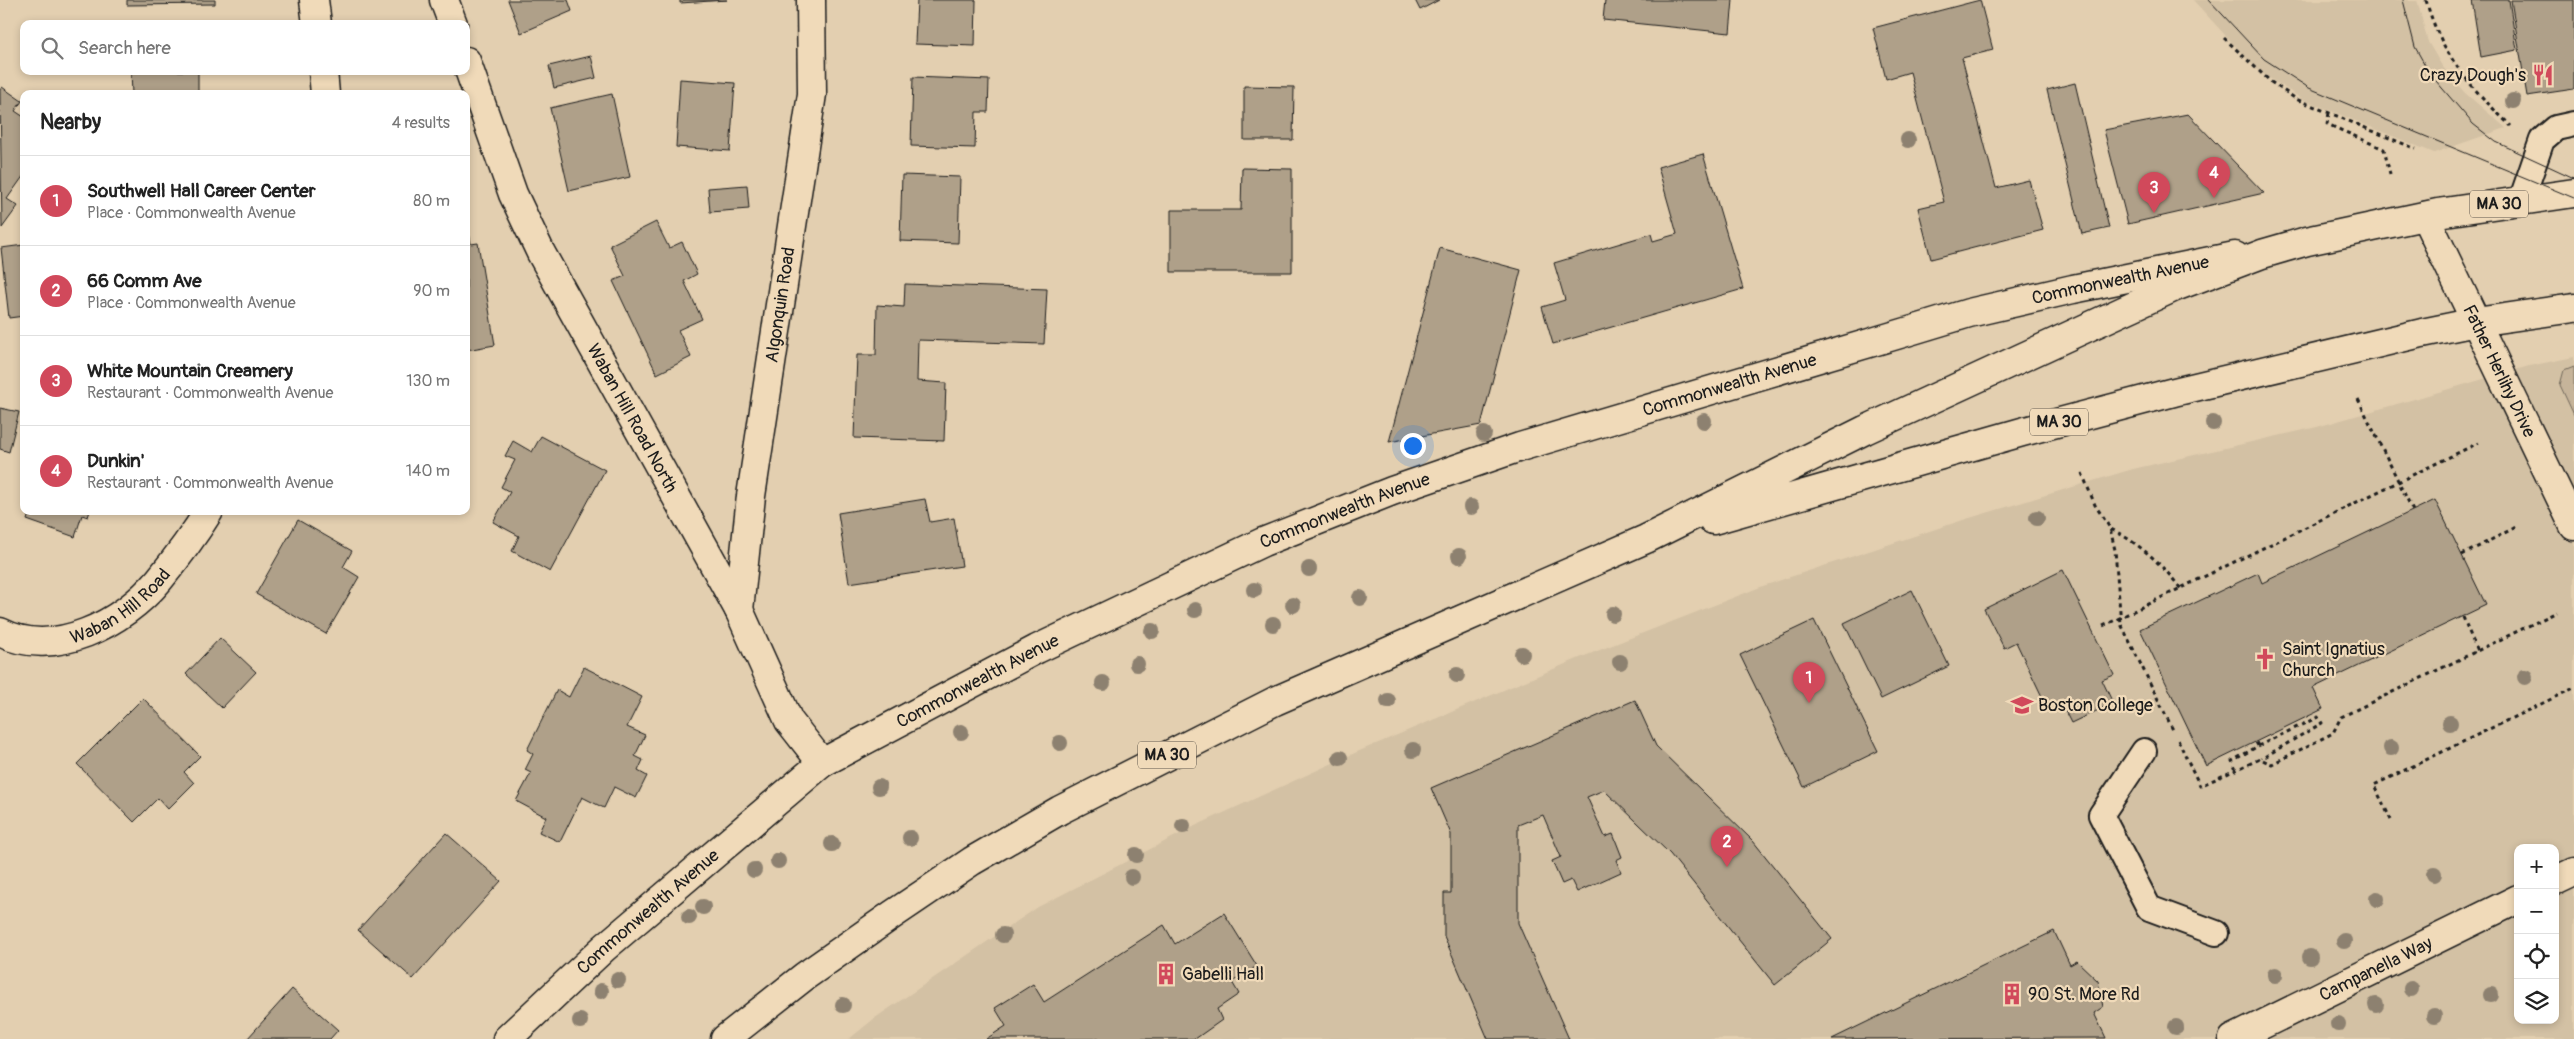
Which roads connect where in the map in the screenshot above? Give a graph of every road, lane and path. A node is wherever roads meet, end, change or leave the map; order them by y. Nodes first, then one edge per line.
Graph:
1 (314, 0) edge
2 (444, 0) edge
3 (811, 0) edge
4 (2426, 0) edge
5 (316, 20) edge
6 (452, 20) edge
7 (2224, 38) dead end
8 (470, 72) edge
9 (323, 75) edge
10 (325, 90) edge
11 (2328, 113) junction
12 (2574, 124) edge
13 (2514, 130) dead end
14 (2416, 149) dead end
15 (2390, 174) dead end
16 (2574, 193) edge
17 (2521, 201) junction
18 (2425, 216) junction
19 (2307, 241) junction
20 (2574, 308) edge
21 (2476, 322) junction
22 (2358, 399) dead end
23 (2478, 443) dead end
24 (2082, 473) dead end
25 (2397, 481) junction
26 (2413, 511) dead end
27 (206, 515) edge
28 (2574, 526) edge
29 (2516, 527) dead end
30 (2110, 528) junction
31 (1646, 539) junction
32 (2462, 555) dead end
33 (2181, 589) junction
34 (740, 610) junction
35 (2557, 612) dead end
36 (2462, 617) dead end
37 (2120, 618) junction
38 (2103, 626) dead end
39 (0, 632) edge
40 (2477, 651) junction
41 (2574, 688) edge
42 (2256, 742) dead end
43 (2258, 746) junction
44 (2144, 751) dead end
45 (2260, 759) junction
46 (822, 763) junction
47 (2236, 770) junction
48 (2391, 820) dead end
49 (2574, 872) edge
50 (2559, 879) edge
51 (2514, 901) edge
52 (2216, 933) dead end
53 (507, 1039) edge
54 (725, 1039) edge
55 (2233, 1039) edge

1 - 5 street
2 - 6 street
3 - 34 street, Algonquin Road
4 - 13 path
7 - 11 path
8 - 34 street, Waban Hill Road North
9 - 10 street
11 - 14 path
11 - 15 path
12 - 17 lane
16 - 17 street, Commonwealth Avenue / MA 30
17 - 18 street, Commonwealth Avenue / MA 30
18 - 19 street, Commonwealth Avenue / MA 30
18 - 21 street, Father Herlihy Drive
19 - 31 street, Commonwealth Avenue / MA 30
19 - 46 street, Commonwealth Avenue
20 - 21 street, Commonwealth Avenue / MA 30
21 - 28 street, Father Herlihy Drive
21 - 31 street, Commonwealth Avenue / MA 30
22 - 25 path
23 - 25 path
24 - 30 path
25 - 26 path
25 - 33 path
27 - 39 street, Waban Hill Road
29 - 32 path
30 - 33 path
30 - 37 path
31 - 54 street, Commonwealth Avenue / MA 30
33 - 37 path
34 - 46 street, Waban Hill Road North
35 - 40 path
36 - 40 path
37 - 38 path
37 - 47 path
40 - 45 path
41 - 48 path
42 - 43 path
43 - 45 path
43 - 47 path
44 - 52 lane
45 - 47 path
46 - 53 street, Commonwealth Avenue
49 - 50 street
51 - 55 street, Campanella Way

